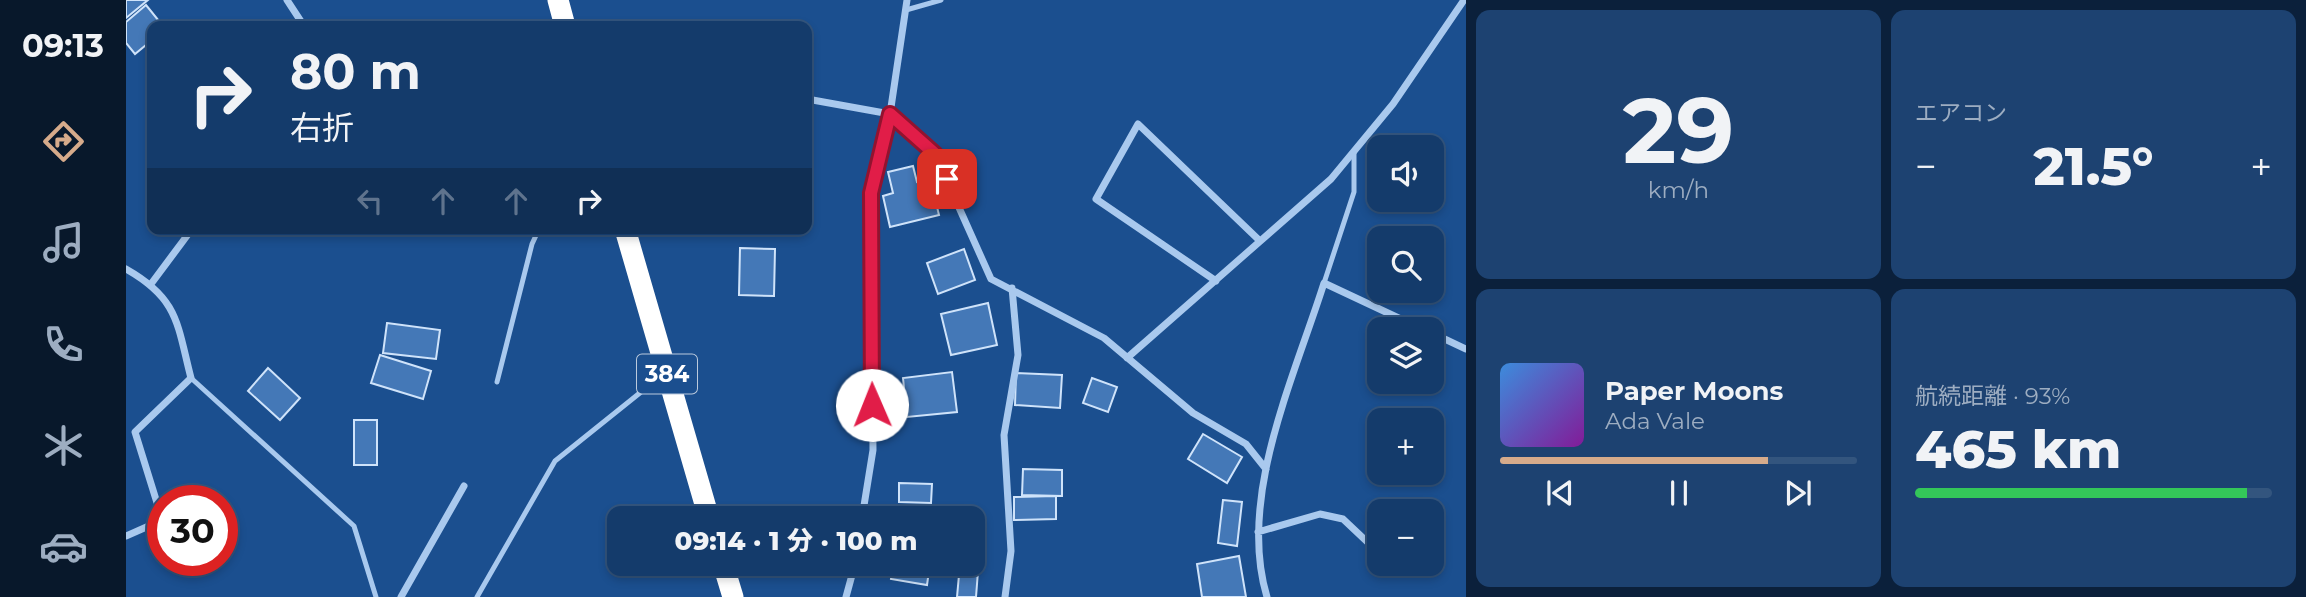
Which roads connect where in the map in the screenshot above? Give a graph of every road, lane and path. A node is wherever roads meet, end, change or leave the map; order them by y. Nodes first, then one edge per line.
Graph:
1 (287, 0) edge
2 (558, 0) edge
3 (907, 0) edge
4 (941, 0) edge
5 (1464, 0) edge
6 (906, 10) junction
7 (301, 21) edge
8 (564, 21) edge
9 (812, 100) edge
10 (890, 114) junction
11 (1354, 152) junction
12 (188, 235) edge
13 (536, 235) edge
14 (627, 235) edge
15 (1261, 242) junction
16 (126, 269) edge
17 (1216, 281) junction
18 (1324, 283) junction
19 (152, 284) junction
20 (1012, 288) junction
21 (1396, 317) edge
22 (1444, 339) edge
23 (1466, 349) edge
24 (1127, 358) junction
25 (667, 372) junction
26 (191, 378) junction
27 (497, 382) dead end
28 (1266, 469) junction
29 (464, 486) dead end
30 (706, 506) edge
31 (864, 506) edge
32 (1258, 532) junction
33 (126, 536) edge
34 (1367, 542) edge
35 (727, 576) edge
36 (852, 576) edge
37 (376, 597) edge
38 (401, 597) edge
39 (477, 597) edge
40 (733, 597) edge
41 (846, 597) edge
42 (1005, 597) edge
43 (1268, 597) edge

1 - 7 street
2 - 8 highway
3 - 6 street
4 - 6 lane
5 - 11 street
6 - 10 street
9 - 10 street
10 - 20 street
10 - 31 street
11 - 15 street
11 - 18 lane
12 - 19 street
13 - 27 lane
14 - 25 highway, 384
15 - 17 street
15 - 17 street
16 - 19 street
17 - 24 street
18 - 21 street
18 - 28 street
19 - 26 street
20 - 24 street
20 - 42 street
22 - 23 street
24 - 28 street
25 - 30 highway, 384
25 - 39 lane
26 - 33 street
26 - 37 lane
28 - 32 street
29 - 38 street
32 - 34 street
32 - 43 street
35 - 40 highway
36 - 41 street

